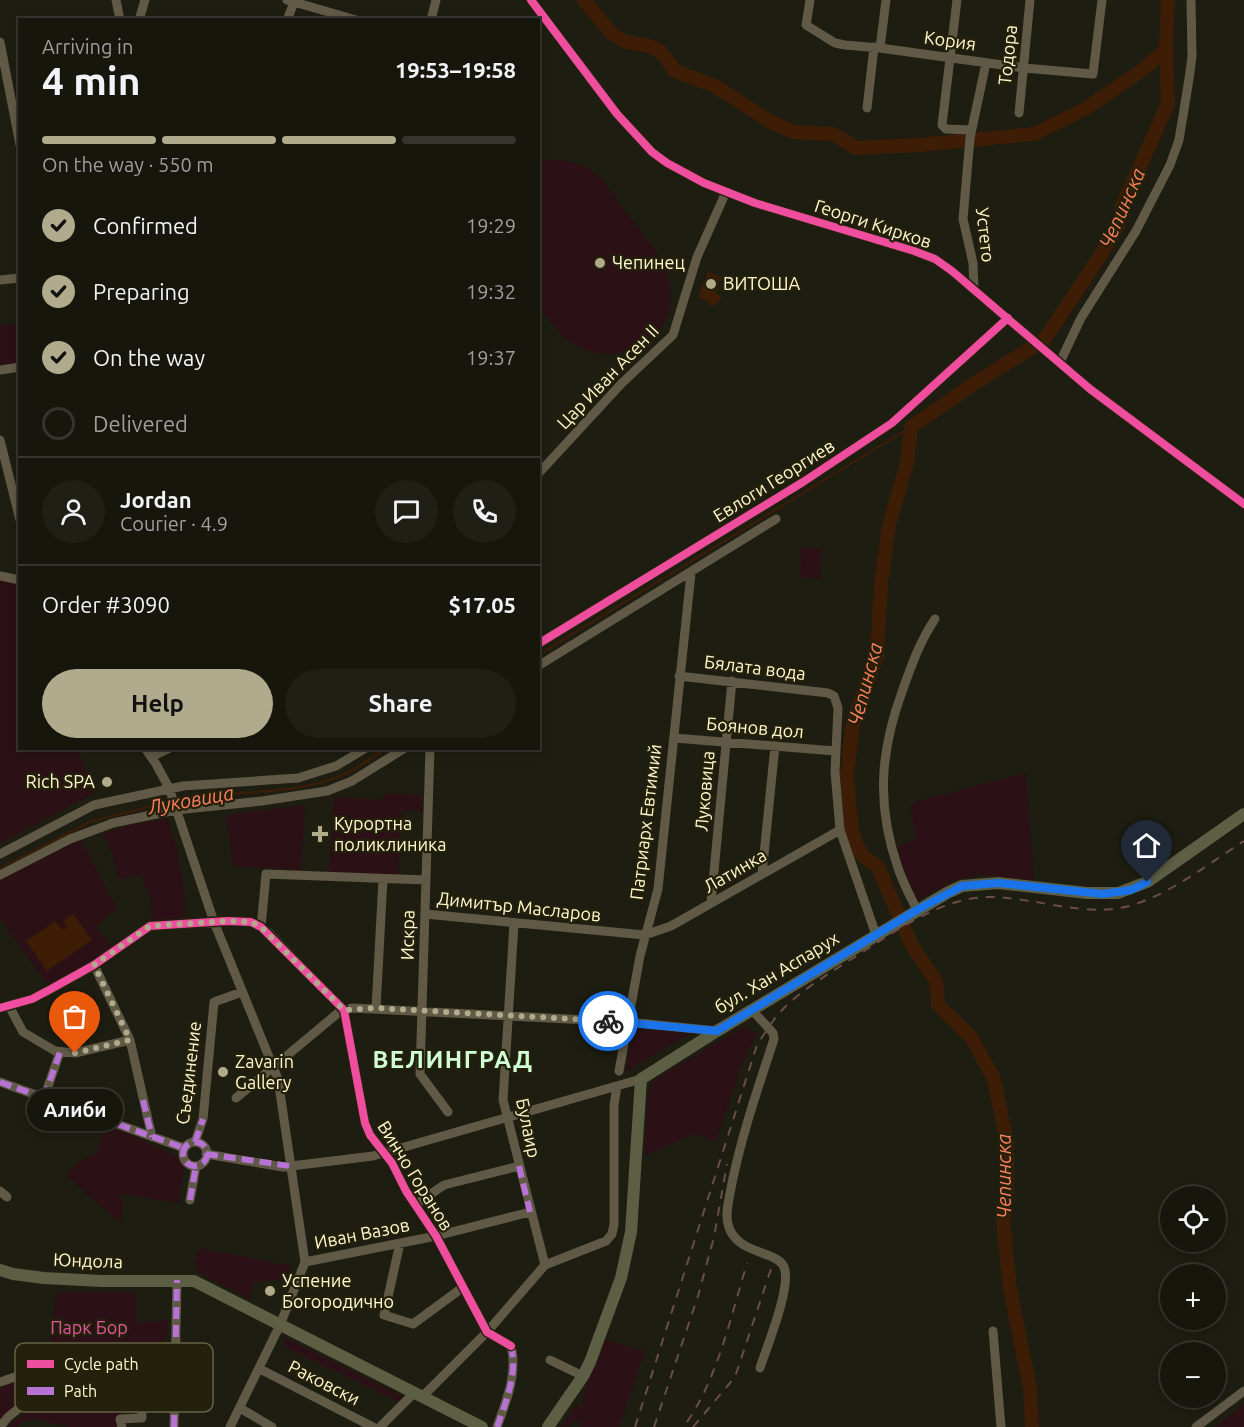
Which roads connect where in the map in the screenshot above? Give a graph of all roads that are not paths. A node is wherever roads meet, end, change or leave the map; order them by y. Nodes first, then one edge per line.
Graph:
1 (116, 0) edge
2 (145, 0) edge
3 (436, 0) edge
4 (531, 0) edge
5 (810, 0) edge
6 (886, 0) edge
7 (957, 0) edge
8 (1030, 0) edge
9 (1102, 0) edge
10 (1191, 0) edge
11 (292, 1) edge
12 (120, 18) edge
13 (140, 18) edge
14 (288, 18) edge
15 (349, 18) edge
16 (432, 18) edge
17 (0, 42) edge
18 (877, 47) junction
19 (950, 58) junction
20 (986, 63) junction
21 (1024, 68) junction
22 (3, 70) edge
23 (867, 108) dead end
24 (1019, 113) dead end
25 (17, 123) edge
26 (970, 134) junction
27 (726, 192) junction
28 (18, 278) edge
29 (0, 280) edge
30 (974, 290) junction
31 (1008, 318) junction
32 (1058, 360) junction
33 (18, 367) edge
34 (0, 370) edge
35 (0, 440) edge
36 (540, 472) edge
37 (1244, 504) edge
38 (18, 512) edge
39 (776, 519) dead end
40 (691, 573) junction
41 (0, 576) edge
42 (18, 580) edge
43 (935, 619) dead end
44 (540, 643) edge
45 (540, 665) edge
46 (679, 676) junction
47 (732, 681) junction
48 (674, 738) junction
49 (726, 742) junction
50 (775, 746) junction
51 (146, 750) edge
52 (166, 750) edge
53 (363, 750) edge
54 (402, 750) edge
55 (430, 750) edge
56 (835, 751) junction
57 (151, 757) junction
58 (169, 788) junction
59 (176, 810) junction
60 (1244, 814) edge
61 (840, 830) junction
62 (0, 854) edge
63 (762, 874) junction
64 (0, 875) edge
65 (383, 879) junction
66 (426, 880) junction
67 (711, 903) junction
68 (913, 913) junction
69 (425, 914) junction
70 (214, 922) junction
71 (514, 924) junction
72 (261, 927) junction
73 (876, 934) junction
74 (645, 935) junction
75 (94, 965) junction
76 (242, 992) junction
77 (4, 1007) edge
78 (376, 1008) junction
79 (344, 1010) junction
80 (752, 1010) junction
81 (423, 1011) junction
82 (510, 1016) junction
83 (628, 1022) junction
84 (717, 1031) junction
85 (130, 1040) junction
86 (60, 1052) junction
87 (274, 1066) junction
88 (620, 1071) dead end
89 (641, 1079) junction
90 (0, 1082) edge
91 (617, 1086) junction
92 (44, 1098) junction
93 (236, 1098) dead end
94 (448, 1112) dead end
95 (507, 1118) junction
96 (152, 1137) junction
97 (195, 1142) junction
98 (184, 1148) junction
99 (385, 1153) junction
100 (207, 1154) junction
101 (196, 1166) junction
102 (290, 1166) junction
103 (519, 1166) junction
104 (190, 1200) dead end
105 (415, 1205) junction
106 (530, 1212) junction
107 (436, 1236) junction
108 (400, 1243) junction
109 (304, 1262) junction
110 (545, 1264) junction
111 (0, 1271) edge
112 (177, 1280) junction
113 (462, 1288) junction
114 (280, 1325) junction
115 (993, 1331) dead end
116 (487, 1332) junction
117 (176, 1343) edge
118 (550, 1360) dead end
119 (760, 1368) dead end
120 (260, 1369) junction
121 (583, 1376) junction
122 (15, 1378) edge
123 (0, 1382) edge
124 (1244, 1391) edge
125 (419, 1394) junction
126 (240, 1408) junction
127 (15, 1411) edge
128 (142, 1412) edge
129 (174, 1412) edge
130 (0, 1427) edge
131 (122, 1427) edge
132 (174, 1427) edge
133 (230, 1427) edge
134 (272, 1427) edge
135 (373, 1427) edge
136 (380, 1427) edge
137 (482, 1427) edge
138 (497, 1427) edge
139 (548, 1427) edge
140 (1001, 1427) edge
141 (1196, 1427) edge

1 - 12 street
2 - 13 street
3 - 16 street
4 - 27 street, Георги Кирков
5 - 18 street, Кория
6 - 18 street
7 - 19 street
8 - 21 street, Тодора
9 - 21 street, Кория
10 - 32 street
11 - 14 street
11 - 15 street
17 - 22 street
18 - 19 street, Кория
18 - 23 street
19 - 20 street, Кория
19 - 26 street
20 - 21 street, Кория
20 - 26 street, Устето
21 - 24 street, Тодора
22 - 25 street
26 - 30 street, Устето
27 - 30 street, Георги Кирков
27 - 36 street, Цар Иван Асен II
28 - 29 street
30 - 31 street, Георги Кирков
31 - 32 street, Георги Кирков
31 - 44 street, Евлоги Георгиев
32 - 37 street, Георги Кирков
33 - 34 street
35 - 38 street
39 - 40 street, Евлоги Георгиев
40 - 45 street, Евлоги Георгиев
40 - 46 street, Патриарх Евтимий
41 - 42 street
43 - 68 street
46 - 47 street, Бялата вода
46 - 48 street, Патриарх Евтимий
47 - 49 street, Луковица
47 - 56 street, Бялата вода
48 - 49 street, Боянов дол
48 - 74 street, Патриарх Евтимий
49 - 50 street, Боянов дол
49 - 67 street, Луковица
50 - 56 street, Боянов дол
50 - 63 street
51 - 57 street
52 - 57 street
53 - 58 street
54 - 59 street
55 - 66 street, Искра
56 - 61 street
57 - 58 street
58 - 59 street
58 - 62 street
59 - 64 street
59 - 70 street
60 - 68 main road, бул. Хан Аспарух
61 - 63 street, Латинка
61 - 73 street
63 - 67 street, Латинка
65 - 66 street, Димитър Масларов
65 - 72 street, Димитър Масларов
65 - 78 street
66 - 69 street, Искра
67 - 74 street, Латинка
68 - 73 main road, бул. Хан Аспарух
69 - 71 street, Димитър Масларов
69 - 81 street, Искра
70 - 72 street
70 - 75 street
70 - 76 street
71 - 74 street, Димитър Масларов
71 - 82 street, Булаир
72 - 79 street
73 - 80 main road, бул. Хан Аспарух
74 - 83 street, Патриарх Евтимий
75 - 77 street
75 - 85 street
76 - 87 street
76 - 97 street, Съединение
77 - 86 street
78 - 79 street
78 - 81 street
79 - 87 street
79 - 99 street, Винчо Горанов
80 - 84 main road, бул. Хан Аспарух
80 - 119 street
81 - 82 street
81 - 94 street, Искра
82 - 83 street
82 - 95 street, Булаир
83 - 84 street
83 - 88 street, Патриарх Евтимий
84 - 89 main road, бул. Хан Аспарух
85 - 86 street
85 - 96 street
86 - 92 street
87 - 93 street
87 - 102 street
89 - 91 street, бул. Хан Аспарух
89 - 121 main road
90 - 92 street
91 - 95 street, бул. Хан Аспарух
91 - 110 street
92 - 96 street
95 - 99 street, бул. Хан Аспарух
95 - 103 street, Булаир
96 - 98 street
97 - 98 street
97 - 100 street
98 - 101 street
99 - 102 street, бул. Хан Аспарух
99 - 105 street, Винчо Горанов
100 - 101 street
100 - 102 street, бул. Хан Аспарух
101 - 104 street
102 - 109 street
103 - 105 street, Винчо Горанов
103 - 106 street, Булаир
105 - 107 street, Винчо Горанов
106 - 107 street, Иван Вазов
106 - 110 street, Булаир
107 - 108 street, Иван Вазов
107 - 113 street, Винчо Горанов
108 - 109 street, Иван Вазов
108 - 113 street
109 - 114 street
110 - 116 street
111 - 112 main road, Юндола
112 - 114 main road, Юндола
112 - 117 street
113 - 116 street, Винчо Горанов
114 - 120 street
114 - 125 main road, Юндола
115 - 140 street
116 - 125 street
116 - 138 street
118 - 121 street
120 - 126 street
120 - 135 street, Раковски
121 - 139 main road
122 - 123 street
124 - 141 street
125 - 136 street
125 - 137 main road, Юндола
126 - 133 street
126 - 134 street
127 - 130 street
128 - 131 street
129 - 132 street

